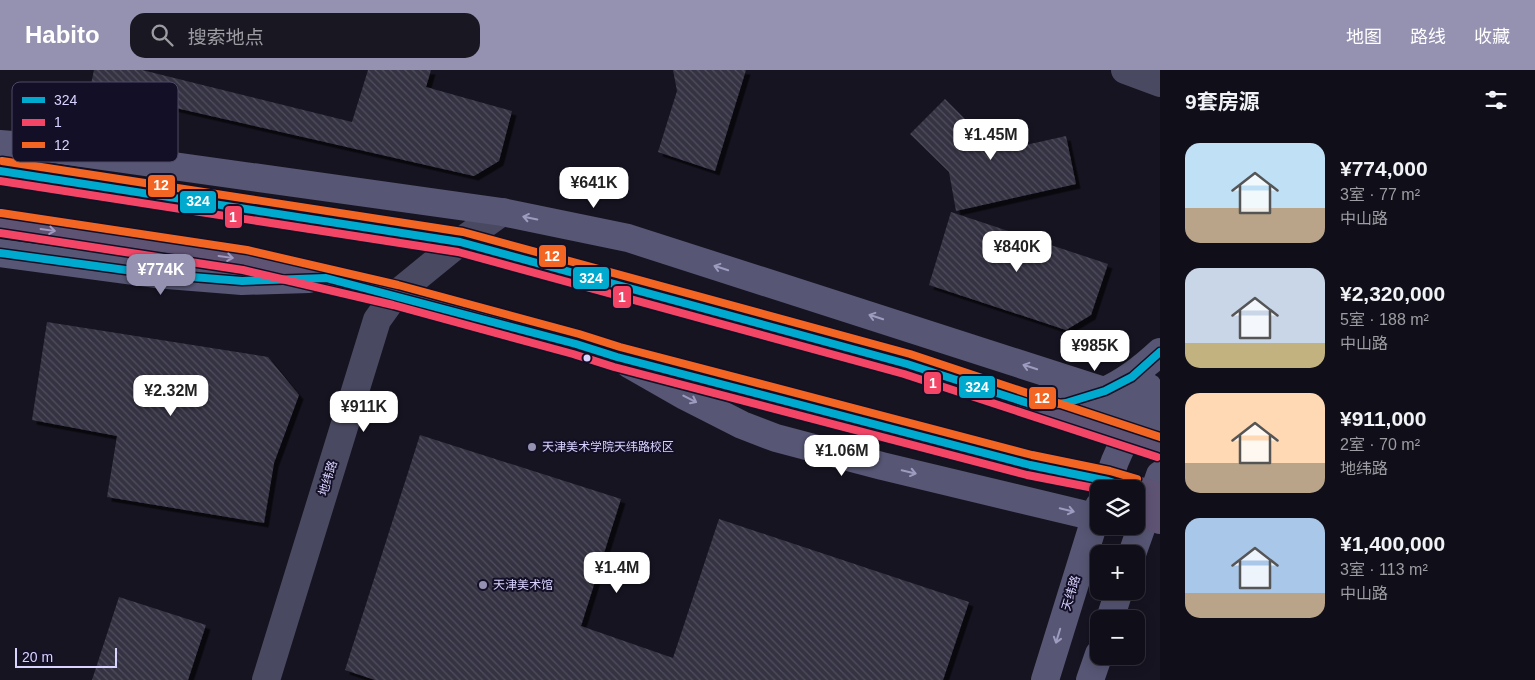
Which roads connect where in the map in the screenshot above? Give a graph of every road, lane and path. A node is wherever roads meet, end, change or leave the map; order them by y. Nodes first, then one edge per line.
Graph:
1 (1125, 70) edge
2 (1160, 83) edge
3 (145, 162) edge
4 (0, 171) edge
5 (502, 212) junction
6 (0, 223) edge
7 (460, 242) junction
8 (0, 253) edge
9 (326, 278) junction
10 (395, 295) junction
11 (1160, 352) edge
12 (617, 357) junction
13 (1160, 364) edge
14 (1105, 391) junction
15 (1037, 406) junction
16 (1144, 417) edge
17 (1160, 448) edge
18 (1111, 480) edge
19 (1090, 495) edge
20 (1090, 498) edge
21 (1090, 535) edge
22 (1095, 665) edge
23 (266, 680) edge
24 (1045, 680) edge
25 (1090, 680) edge

1 - 2 street
3 - 5 main road
4 - 7 main road
5 - 7 street, 地纬路
14 -> 5 main road
6 -> 9 main road
7 - 10 street, 地纬路
7 - 15 main road
8 - 9 main road
9 - 10 main road
10 - 12 main road
10 - 23 street, 地纬路
11 - 14 main road
12 - 19 main road
12 -> 20 main road
13 - 16 main road, 天纬路
14 - 15 main road
14 - 16 main road
15 - 16 main road
16 - 17 main road
16 - 18 main road, 天纬路
21 -> 24 main road, 天纬路
22 - 25 main road

